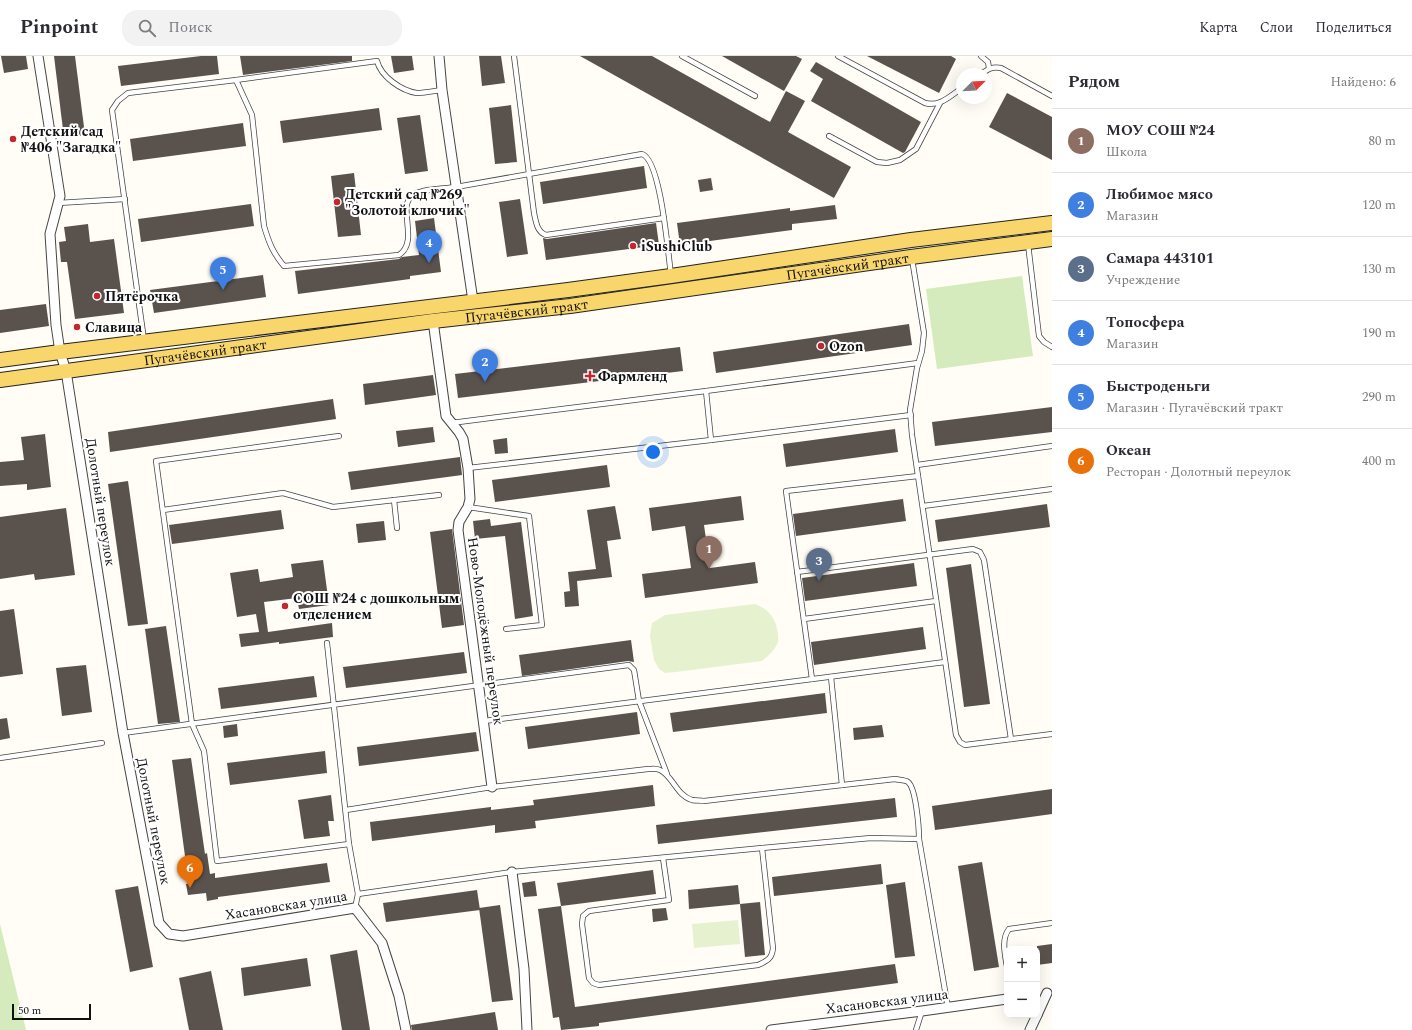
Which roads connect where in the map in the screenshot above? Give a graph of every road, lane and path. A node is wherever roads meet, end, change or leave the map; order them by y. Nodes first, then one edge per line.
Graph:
1 (38, 56) edge
2 (440, 56) edge
3 (514, 56) edge
4 (682, 56) edge
5 (838, 56) edge
6 (981, 56) edge
7 (377, 59) edge
8 (989, 68) joint
9 (236, 80) junction
10 (442, 90) junction
11 (956, 92) edge
12 (755, 96) dead end
13 (1052, 96) edge
14 (940, 103) junction
15 (829, 136) dead end
16 (529, 174) junction
17 (456, 187) junction
18 (125, 200) junction
19 (58, 203) junction
20 (664, 218) junction
21 (1052, 223) edge
22 (1052, 239) edge
23 (1027, 242) junction
24 (912, 257) junction
25 (671, 276) junction
26 (474, 301) junction
27 (434, 321) junction
28 (144, 342) junction
29 (1052, 347) edge
30 (60, 352) junction
31 (0, 360) edge
32 (918, 363) junction
33 (66, 371) junction
34 (0, 380) edge
35 (706, 391) junction
36 (911, 415) junction
37 (451, 423) junction
38 (338, 436) dead end
39 (711, 440) junction
40 (1052, 446) edge
41 (917, 465) junction
42 (468, 468) junction
43 (918, 476) junction
44 (1052, 488) edge
45 (439, 495) dead end
46 (394, 500) junction
47 (923, 506) junction
48 (468, 507) junction
49 (163, 510) junction
50 (397, 528) dead end
51 (930, 554) junction
52 (797, 572) junction
53 (936, 601) junction
54 (804, 618) junction
55 (506, 629) dead end
56 (327, 643) dead end
57 (945, 662) junction
58 (831, 677) junction
59 (812, 679) junction
60 (479, 685) junction
61 (639, 701) junction
62 (334, 705) junction
63 (484, 721) junction
64 (192, 724) junction
65 (123, 734) junction
66 (1052, 734) edge
67 (1011, 739) junction
68 (102, 743) dead end
69 (0, 758) edge
70 (666, 774) junction
71 (842, 785) junction
72 (492, 787) junction
73 (346, 810) junction
74 (919, 839) junction
75 (349, 844) junction
76 (762, 848) junction
77 (663, 858) junction
78 (512, 872) junction
79 (358, 894) junction
80 (356, 908) junction
81 (1052, 923) edge
82 (183, 936) joint
83 (1004, 946) edge
84 (1050, 993) edge
85 (1040, 995) edge
86 (1004, 999) edge
87 (948, 1008) junction
88 (1040, 1010) edge
89 (922, 1012) junction
90 (1036, 1018) edge
91 (406, 1030) edge
92 (527, 1030) edge
93 (771, 1030) edge
94 (916, 1030) edge
95 (1030, 1030) edge

1 - 19 street, Долотный переулок
2 - 10 street
3 - 16 lane
4 - 12 lane
5 - 14 lane
6 - 8 lane
7 - 9 lane
7 - 10 lane
8 - 13 lane
9 - 17 lane
9 - 18 lane
10 - 17 street
11 - 14 lane
14 - 15 lane
16 - 17 lane
16 - 20 lane
16 - 20 lane
17 - 26 street
18 - 19 lane
18 - 28 lane
19 - 30 street, Долотный переулок
20 - 25 lane
21 - 25 main road, Пугачёвский тракт
22 - 23 main road, Пугачёвский тракт
23 - 24 main road, Пугачёвский тракт
23 - 29 lane
24 - 27 main road, Пугачёвский тракт
24 - 32 lane
25 - 26 main road, Пугачёвский тракт
26 - 28 main road, Пугачёвский тракт
27 - 33 main road, Пугачёвский тракт
27 - 37 street, Ново-Молодёжный переулок
28 - 30 main road, Пугачёвский тракт
30 - 31 main road, Пугачёвский тракт
30 - 33 street, Долотный переулок
32 - 35 lane
32 - 36 lane
33 - 34 main road, Пугачёвский тракт
33 - 65 street, Долотный переулок
35 - 37 lane
35 - 39 lane
36 - 39 lane
36 - 41 lane
37 - 42 street, Ново-Молодёжный переулок
38 - 49 lane
39 - 42 lane
40 - 41 lane
41 - 43 lane
42 - 48 street, Ново-Молодёжный переулок
43 - 47 lane
43 - 52 lane
44 - 47 lane
45 - 46 lane
46 - 49 lane
46 - 50 lane
47 - 51 lane
48 - 55 lane
48 - 60 street, Ново-Молодёжный переулок
49 - 64 lane
51 - 52 lane
51 - 53 lane
51 - 67 lane
52 - 54 lane
53 - 54 lane
53 - 57 lane
54 - 59 lane
56 - 62 lane
57 - 58 lane
57 - 67 lane
58 - 59 lane
58 - 71 lane
59 - 61 lane
60 - 61 lane
60 - 62 lane
60 - 63 street, Ново-Молодёжный переулок
61 - 63 lane
61 - 70 lane
62 - 64 lane
62 - 73 lane
63 - 72 street, Ново-Молодёжный переулок
64 - 65 lane
64 - 75 lane
65 - 82 street, Долотный переулок
66 - 67 lane
68 - 69 lane
70 - 71 lane
70 - 72 lane
71 - 74 lane
72 - 73 lane
73 - 75 lane
74 - 76 lane
74 - 87 lane
75 - 79 lane
76 - 77 lane
76 - 77 lane
77 - 78 lane
78 - 79 lane
78 - 92 street
79 - 80 lane
80 - 82 street, Хасановская улица
80 - 91 street, Хасановская улица
81 - 83 lane
84 - 85 street
84 - 88 street
86 - 87 street, Хасановская улица
87 - 89 street, Хасановская улица
89 - 93 street, Хасановская улица
89 - 94 lane
90 - 95 street

